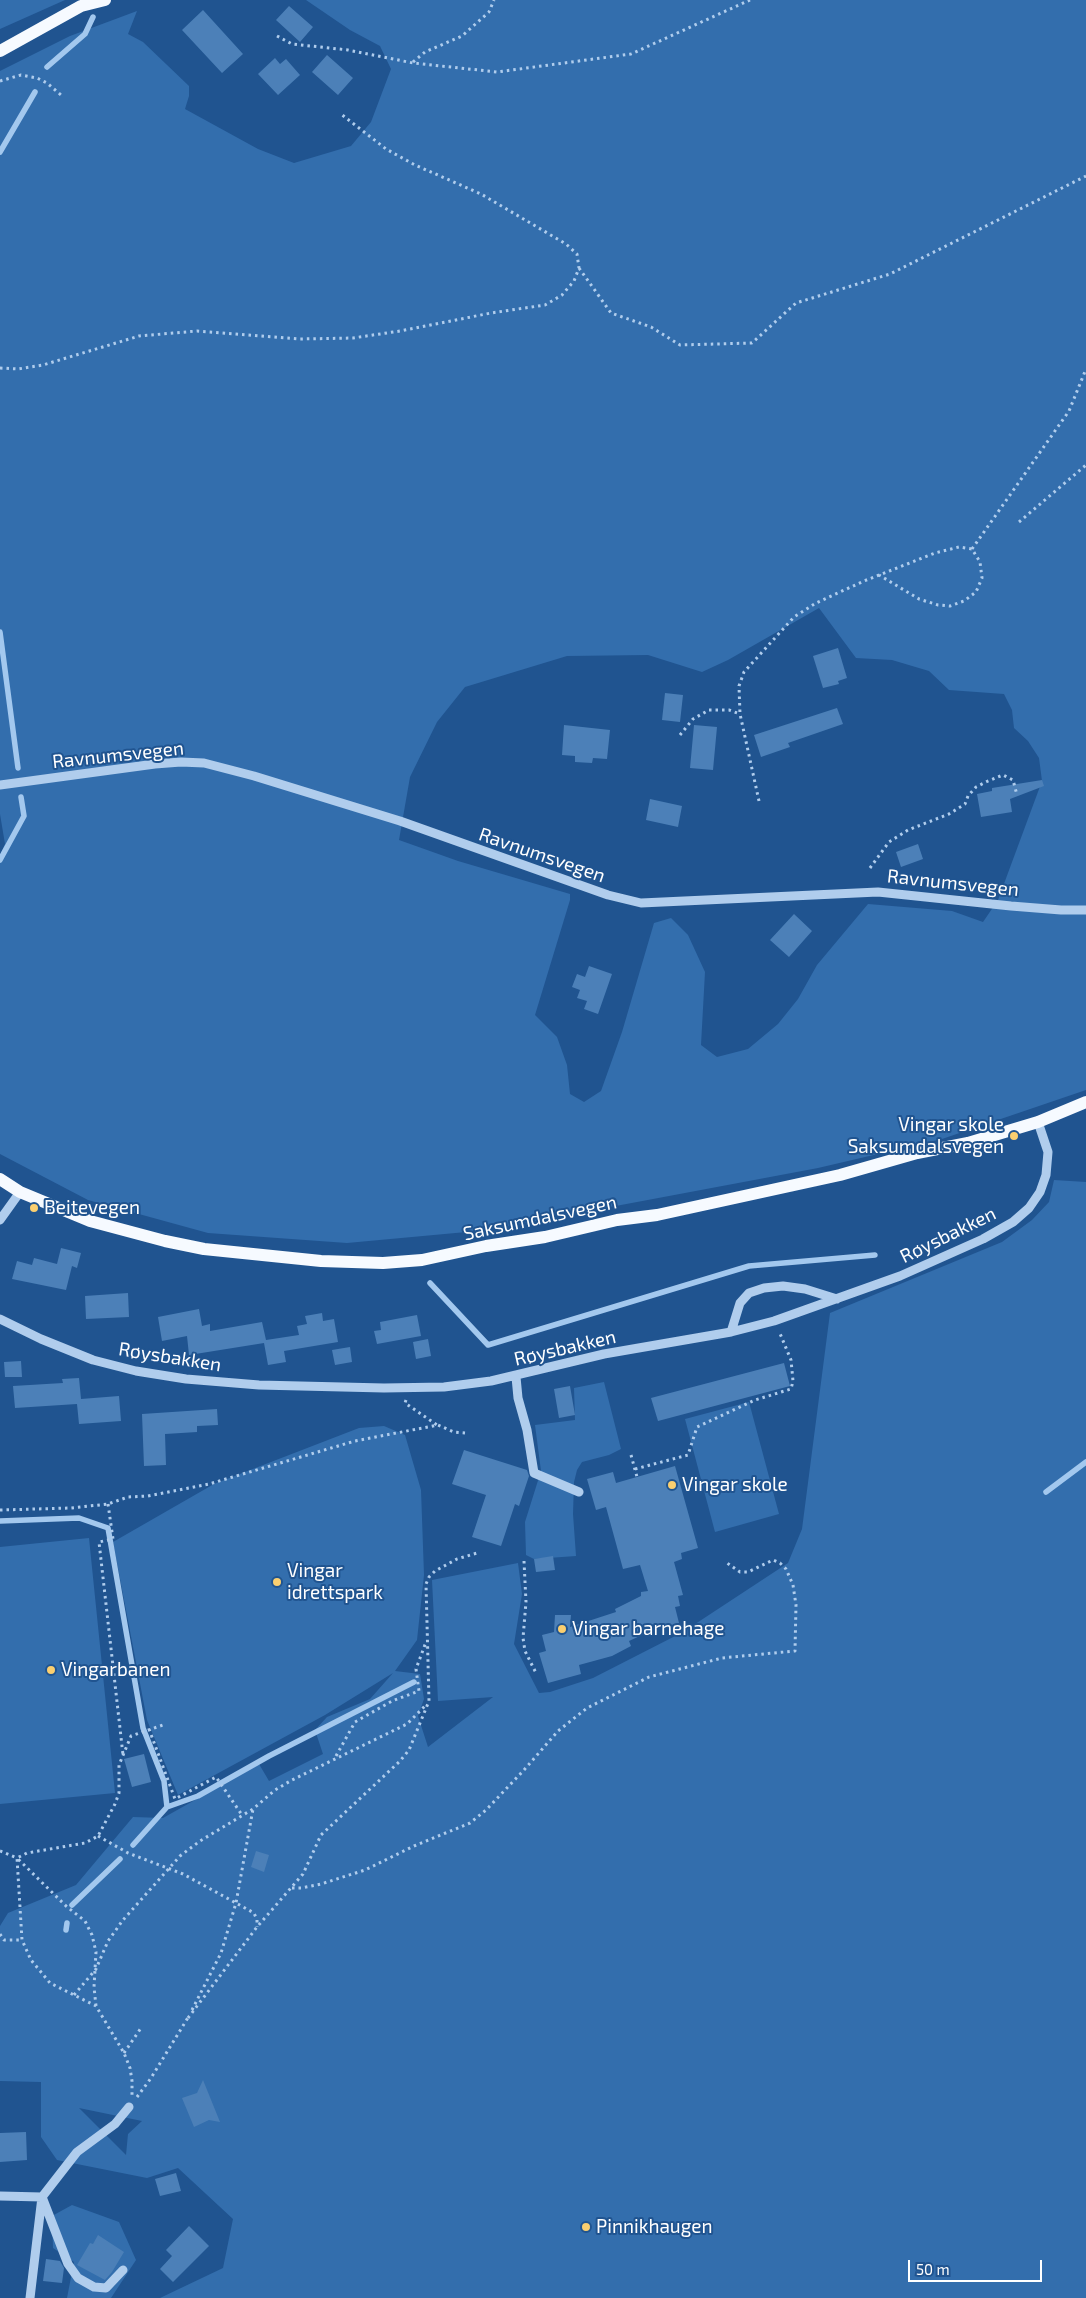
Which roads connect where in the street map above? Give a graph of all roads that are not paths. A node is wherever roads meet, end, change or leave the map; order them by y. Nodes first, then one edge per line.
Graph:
1 (105, 0) edge
2 (0, 51) edge
3 (0, 785) edge
4 (1086, 910) edge
5 (1086, 1102) edge
6 (1038, 1122) junction
7 (0, 1179) edge
8 (20, 1192) junction
9 (0, 1220) edge
10 (838, 1299) junction
11 (0, 1319) edge
12 (731, 1332) junction
13 (516, 1376) junction
14 (580, 1492) dead end
15 (128, 2107) road end
16 (0, 2196) edge
17 (42, 2197) junction
18 (123, 2270) dead end
19 (30, 2298) edge

1 - 2 main road
3 - 4 street, Ravnumsvegen
5 - 6 main road, Saksumdalsvegen
6 - 8 main road, Saksumdalsvegen
6 - 10 street, Røysbakken
7 - 8 main road, Saksumdalsvegen
8 - 9 street
10 - 12 street, Røysbakken
10 - 12 street
11 - 13 street, Røysbakken
12 - 13 street, Røysbakken
13 - 14 street
15 - 17 street
16 - 17 street
17 - 18 street
17 - 19 street

